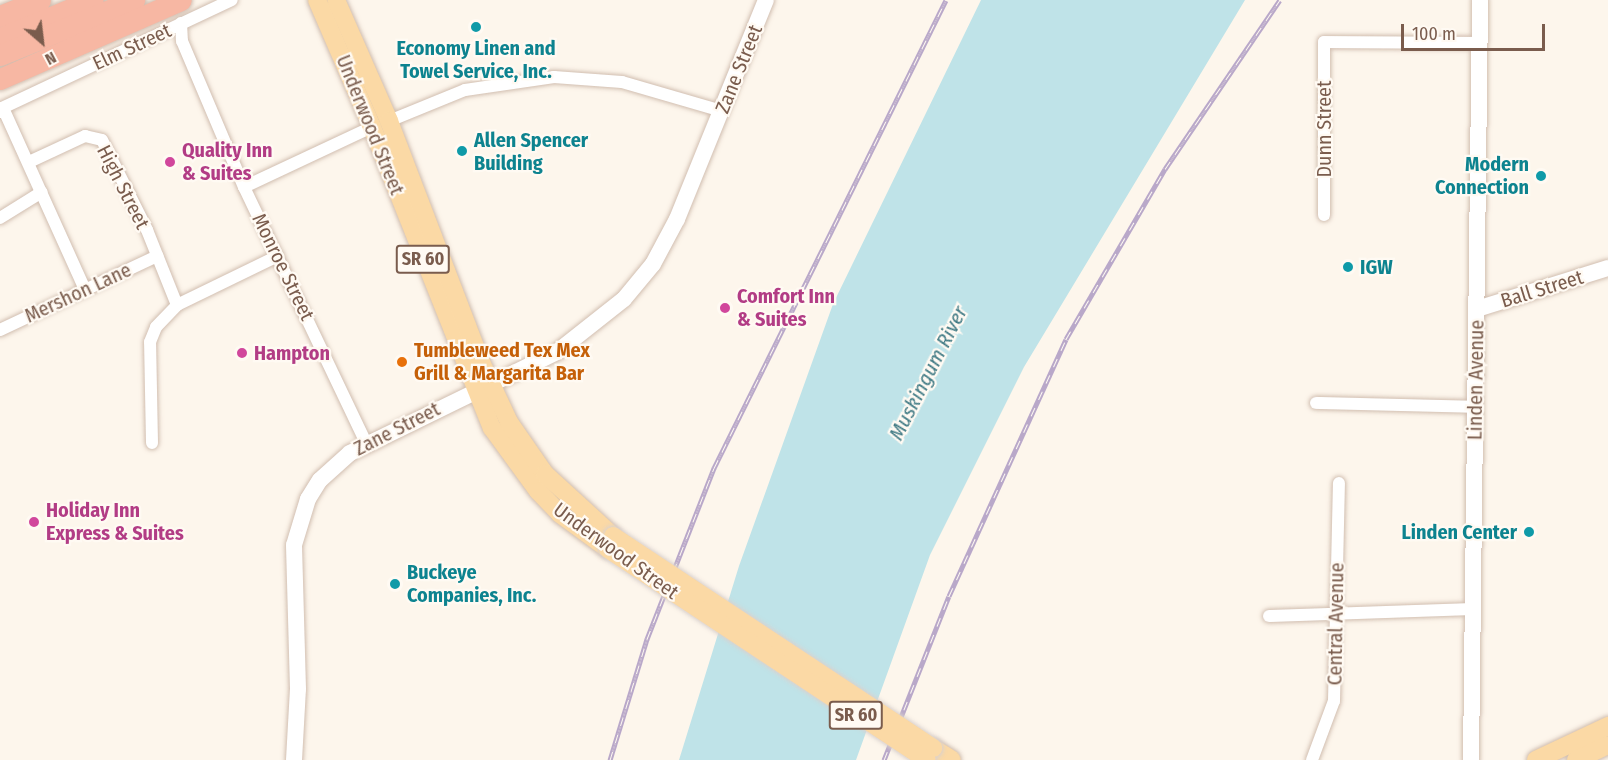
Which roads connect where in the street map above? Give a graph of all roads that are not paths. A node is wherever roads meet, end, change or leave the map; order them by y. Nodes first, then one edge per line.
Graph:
1 (40, 0) edge
2 (92, 0) edge
3 (134, 0) edge
4 (181, 0) edge
5 (232, 0) edge
6 (317, 0) edge
7 (336, 0) edge
8 (766, 0) edge
9 (1480, 0) edge
10 (0, 16) edge
11 (181, 23) junction
12 (0, 38) edge
13 (1479, 43) junction
14 (0, 56) edge
15 (0, 79) edge
16 (1, 110) edge
17 (722, 111) junction
18 (381, 124) junction
19 (29, 162) junction
20 (244, 186) junction
21 (42, 192) junction
22 (1324, 215) dead end
23 (0, 218) edge
24 (157, 256) junction
25 (278, 256) junction
26 (1608, 268) edge
27 (85, 290) junction
28 (177, 305) junction
29 (1477, 309) junction
30 (0, 330) edge
31 (483, 387) junction
32 (1316, 403) dead end
33 (1476, 407) junction
34 (152, 443) dead end
35 (366, 443) junction
36 (1339, 483) dead end
37 (1474, 609) junction
38 (1336, 613) junction
39 (1269, 616) dead end
40 (1608, 726) edge
41 (1605, 751) edge
42 (930, 754) edge
43 (294, 760) edge
44 (952, 760) edge
45 (1312, 760) edge
46 (1471, 760) edge
47 (1536, 760) edge
48 (1576, 760) edge

1 - 10 highway
2 - 12 highway
3 - 14 highway
4 - 15 highway
5 - 11 street, Elm Street
6 - 18 main road, Underwood Street / SR 60
7 - 18 main road, Underwood Street / SR 60
8 - 17 main road, Zane Street
9 - 13 main road, Linden Avenue
11 - 16 street, Elm Street
11 - 20 street, Monroe Street
13 - 22 street, Dunn Street
13 - 29 main road, Linden Avenue
16 - 19 street
17 - 18 street
17 - 31 main road, Zane Street
18 - 20 street
18 - 31 main road, Underwood Street / SR 60
19 - 21 street
19 - 24 street, High Street
20 - 25 street, Monroe Street
21 - 23 street
21 - 27 street
24 - 27 street, Mershon Lane
24 - 28 street, High Street
25 - 28 street
25 - 35 street, Monroe Street
26 - 29 main road, Ball Street
27 - 30 street, Mershon Lane
28 - 34 street
29 - 33 main road, Linden Avenue
31 - 35 main road, Zane Street
31 - 42 main road, Underwood Street / SR 60, bridge
32 - 33 street
33 - 37 main road, Linden Avenue
35 - 43 main road, Zane Street
36 - 38 street, Central Avenue
37 - 38 street
37 - 46 main road, Linden Avenue
38 - 39 street
38 - 45 street, Central Avenue
40 - 47 main road
41 - 48 main road
42 - 44 main road, SR 60

